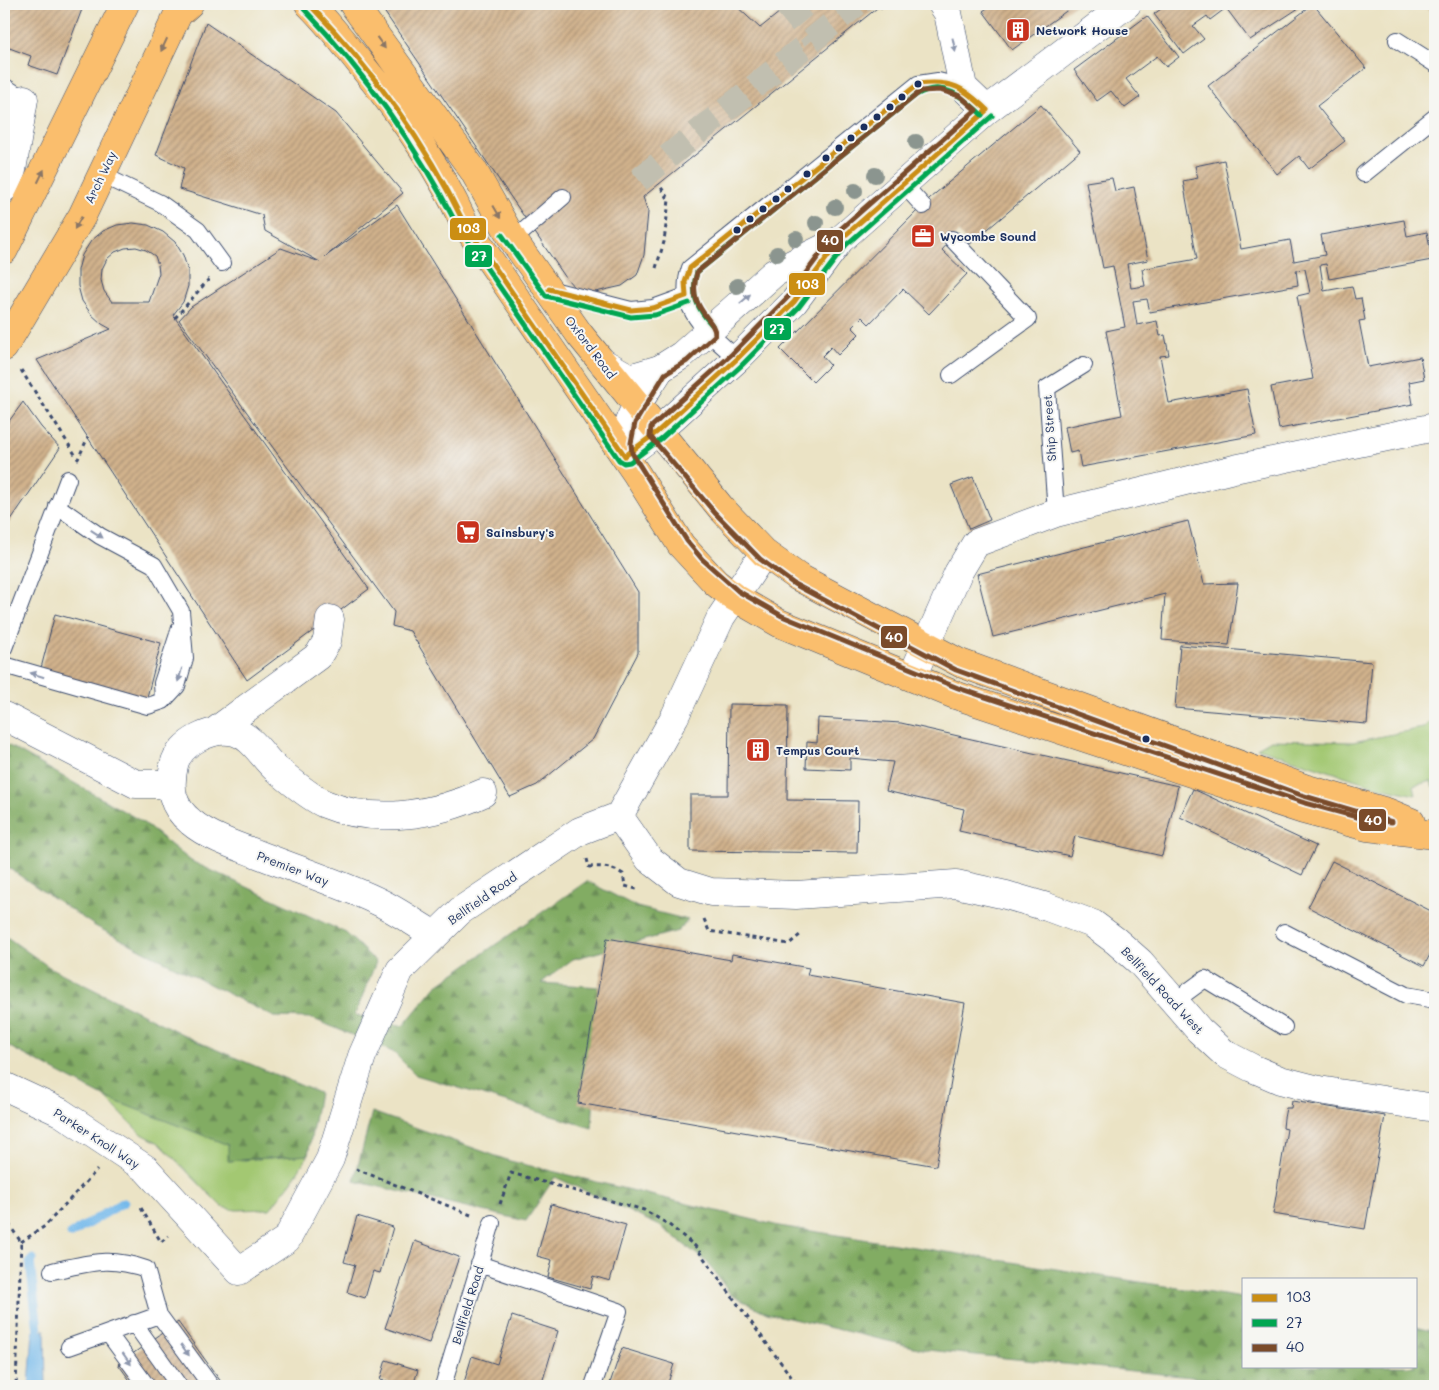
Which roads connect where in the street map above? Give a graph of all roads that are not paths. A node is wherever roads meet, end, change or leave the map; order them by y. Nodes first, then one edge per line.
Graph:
1 (125, 4) edge
2 (189, 4) edge
3 (309, 4) edge
4 (353, 4) edge
5 (942, 4) edge
6 (1127, 4) edge
7 (1397, 40) dead end
8 (1435, 64) edge
9 (963, 87) junction
10 (14, 93) edge
11 (987, 110) junction
12 (1435, 117) edge
13 (1364, 174) dead end
14 (102, 175) junction
15 (903, 184) junction
16 (4, 188) edge
17 (563, 197) dead end
18 (923, 206) dead end
19 (952, 239) dead end
20 (513, 240) junction
21 (840, 240) junction
22 (4, 250) edge
23 (222, 263) road end
24 (549, 289) junction
25 (686, 296) junction
26 (708, 332) junction
27 (11, 357) edge
28 (737, 359) junction
29 (602, 362) junction
30 (1084, 365) dead end
31 (660, 369) junction
32 (951, 375) dead end
33 (637, 407) junction
34 (1435, 427) edge
35 (657, 432) junction
36 (625, 456) junction
37 (68, 479) dead end
38 (58, 506) junction
39 (1056, 513) junction
40 (764, 553) junction
41 (734, 597) junction
42 (330, 618) dead end
43 (927, 647) junction
44 (4, 648) edge
45 (4, 665) edge
46 (912, 676) junction
47 (4, 716) edge
48 (214, 732) junction
49 (170, 784) junction
50 (483, 793) dead end
51 (619, 816) junction
52 (1435, 834) edge
53 (1284, 932) dead end
54 (434, 934) junction
55 (1435, 1000) edge
56 (1174, 1001) junction
57 (1284, 1027) dead end
58 (4, 1086) edge
59 (1435, 1108) edge
60 (492, 1223) road end
61 (480, 1264) junction
62 (52, 1271) dead end
63 (239, 1271) joint
64 (159, 1314) junction
65 (134, 1323) junction
66 (108, 1333) junction
67 (69, 1347) dead end
68 (147, 1386) edge
69 (179, 1386) edge
70 (211, 1386) edge
71 (443, 1386) edge
72 (593, 1386) edge

22 -> 1 main road
2 -> 14 main road, Arch Way
3 - 36 main road
4 -> 20 main road, Oxford Road
5 -> 9 street
6 - 11 street
7 - 8 lane
9 - 11 street
9 - 25 lane
10 - 16 street
11 - 15 street
12 - 13 lane
14 - 23 lane
14 -> 27 main road, Arch Way
15 - 18 lane
15 - 21 street
17 - 20 lane
19 - 32 lane
20 - 24 main road, Oxford Road
26 -> 21 street
21 - 28 street
24 - 25 lane
24 - 29 main road, Oxford Road
25 - 26 lane
26 - 28 lane
26 - 31 street
28 - 35 street
29 - 31 street
29 - 33 main road, Oxford Road
30 - 39 lane, Ship Street
31 - 33 street
33 - 35 main road, Oxford Road
33 - 36 street
34 - 39 street
35 - 36 street
35 - 40 main road, Oxford Road
36 - 41 main road
37 - 38 lane
38 - 44 lane
38 -> 45 lane
39 - 43 street
40 - 41 street
40 - 43 main road, Oxford Road
41 - 46 main road
41 - 51 street
42 - 48 street
43 - 46 street
43 - 52 main road, Oxford Road
46 - 52 main road
47 - 49 street
48 - 49 street
48 - 50 street
49 - 54 street, Premier Way
51 - 54 street, Bellfield Road
51 - 56 street, Bellfield Road West
53 - 55 lane
54 - 63 street, Bellfield Road
56 - 57 lane
56 - 59 street, Bellfield Road West
58 - 63 street, Parker Knoll Way
60 - 61 lane, Bellfield Road
61 - 71 lane, Bellfield Road
61 - 72 lane
62 - 64 lane
64 - 65 lane
64 -> 70 lane
65 - 66 lane
65 - 69 lane
66 - 67 lane
66 -> 68 lane

